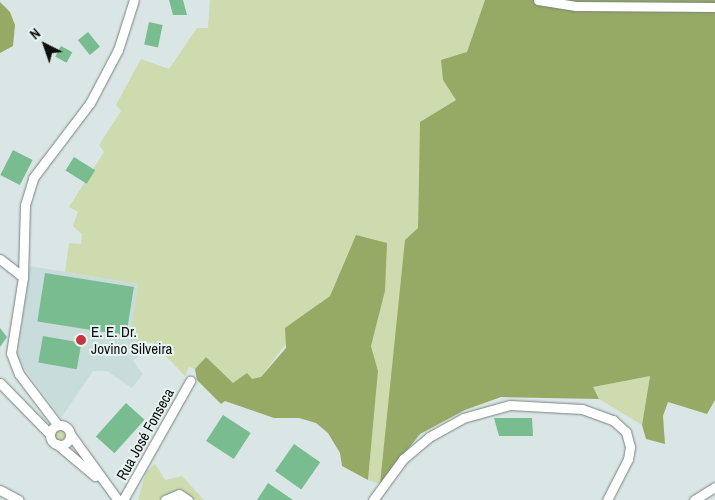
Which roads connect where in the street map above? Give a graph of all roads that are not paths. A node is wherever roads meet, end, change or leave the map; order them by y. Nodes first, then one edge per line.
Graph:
1 (134, 0) edge
2 (538, 0) edge
3 (715, 7) edge
4 (0, 259) edge
5 (23, 277) junction
6 (190, 381) dead end
7 (0, 384) edge
8 (57, 424) junction
9 (49, 433) junction
10 (70, 434) junction
11 (57, 444) junction
12 (715, 487) edge
13 (108, 488) junction
14 (0, 490) edge
15 (19, 500) edge
16 (118, 500) edge
17 (123, 500) edge
18 (165, 500) edge
19 (188, 500) edge
20 (374, 500) edge
21 (606, 500) edge
22 (694, 500) edge

1 - 5 street
2 - 3 street
4 - 5 street
5 - 8 street
6 - 17 street, Rua José Fonseca
7 - 9 street
8 - 9 street
8 - 10 street
9 - 11 street
10 - 11 street
10 - 13 street
11 - 13 street
12 - 22 street
13 - 16 street
14 - 15 street
18 - 19 street
20 - 21 street

